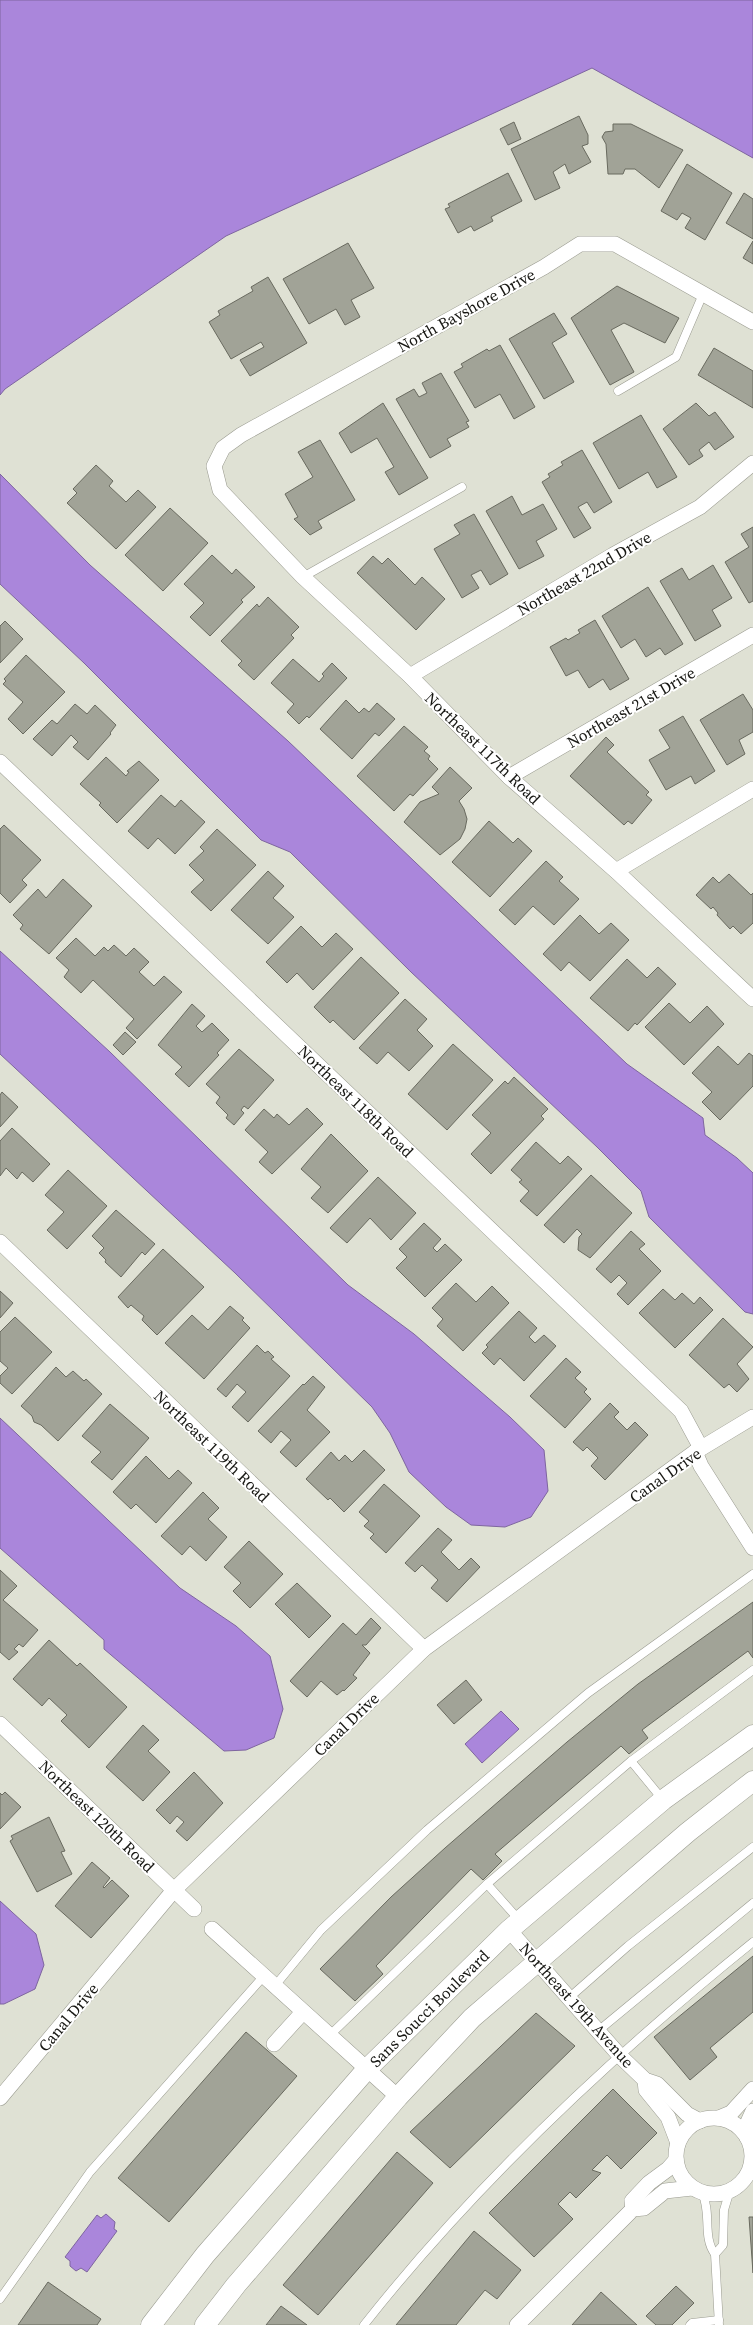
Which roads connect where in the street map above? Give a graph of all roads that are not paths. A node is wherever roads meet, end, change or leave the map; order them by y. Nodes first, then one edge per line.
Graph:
1 (704, 294) junction
2 (753, 322) edge
3 (618, 391) dead end
4 (753, 463) edge
5 (462, 487) dead end
6 (220, 490) joint
7 (303, 577) junction
8 (753, 635) edge
9 (410, 676) junction
10 (0, 762) edge
11 (509, 777) junction
12 (753, 789) edge
13 (616, 871) junction
14 (753, 999) edge
15 (0, 1242) edge
16 (753, 1417) edge
17 (698, 1450) junction
18 (753, 1548) edge
19 (753, 1574) edge
20 (424, 1649) junction
21 (753, 1670) edge
22 (0, 1724) edge
23 (753, 1735) edge
24 (631, 1761) junction
25 (753, 1781) edge
26 (663, 1800) junction
27 (753, 1847) edge
28 (488, 1884) junction
29 (174, 1890) junction
30 (753, 1903) edge
31 (194, 1909) dead end
32 (514, 1925) junction
33 (212, 1929) dead end
34 (753, 1942) edge
35 (537, 1961) junction
36 (263, 1977) junction
37 (274, 1987) junction
38 (570, 1998) junction
39 (303, 2012) junction
40 (598, 2031) junction
41 (329, 2036) junction
42 (274, 2044) dead end
43 (620, 2056) junction
44 (367, 2069) junction
45 (645, 2080) junction
46 (753, 2089) edge
47 (398, 2097) junction
48 (0, 2098) edge
49 (753, 2112) edge
50 (719, 2118) junction
51 (700, 2121) junction
52 (678, 2143) junction
53 (750, 2144) edge
54 (676, 2160) junction
55 (753, 2180) edge
56 (733, 2189) junction
57 (697, 2190) junction
58 (633, 2209) junction
59 (715, 2254) junction
60 (0, 2299) edge
61 (719, 2323) edge
62 (151, 2325) edge
63 (205, 2325) edge
64 (364, 2325) edge
65 (517, 2325) edge
66 (690, 2325) edge

1 - 2 street, North Bayshore Drive
1 - 3 lane
1 - 6 street, North Bayshore Drive
4 - 9 street, Northeast 22nd Drive
5 - 7 lane
6 - 7 street, Northeast 117th Road
7 - 9 street, Northeast 117th Road
8 - 11 street, Northeast 21st Drive
9 - 11 street, Northeast 117th Road
10 - 17 street, Northeast 118th Road
11 - 13 street, Northeast 117th Road
12 - 13 street
13 - 14 street, Northeast 117th Road
15 - 20 street, Northeast 119th Road
16 - 17 street, Canal Drive
17 - 18 street, Northeast 118th Road
17 - 20 street, Canal Drive
19 - 37 lane
20 - 29 street, Canal Drive
21 - 24 lane
22 - 29 street, Northeast 120th Road
23 - 26 street, Sans Soucci Boulevard
24 - 26 lane
24 - 28 lane
25 - 35 street
26 - 32 street, Sans Soucci Boulevard
27 - 38 lane
28 - 32 lane
28 - 41 lane
29 - 31 street, Northeast 120th Road
29 - 48 street, Canal Drive
30 - 40 lane
32 - 35 street, Northeast 19th Avenue
32 - 44 street, Sans Soucci Boulevard
33 - 36 street
34 - 43 lane
35 - 38 street, Northeast 19th Avenue
35 - 47 street
36 - 37 street
36 - 60 lane
37 - 39 street
38 - 40 street, Northeast 19th Avenue
39 - 41 street
39 - 42 street
40 - 43 street, Northeast 19th Avenue
41 - 44 street
43 - 45 street, Northeast 19th Avenue
43 - 64 lane
44 - 47 street
44 - 62 street, Sans Soucci Boulevard
45 - 51 street, Northeast 19th Avenue
45 - 52 street, Northeast 19th Avenue
46 - 50 street
47 - 63 street
49 - 53 street
50 - 51 street
50 - 53 street
51 - 52 street
52 - 54 street
53 - 56 street
54 - 57 street
54 - 58 street
55 - 56 street
56 - 57 street
56 - 59 lane
57 - 58 street
57 - 59 lane
58 - 65 street
59 - 61 lane
61 - 66 lane

